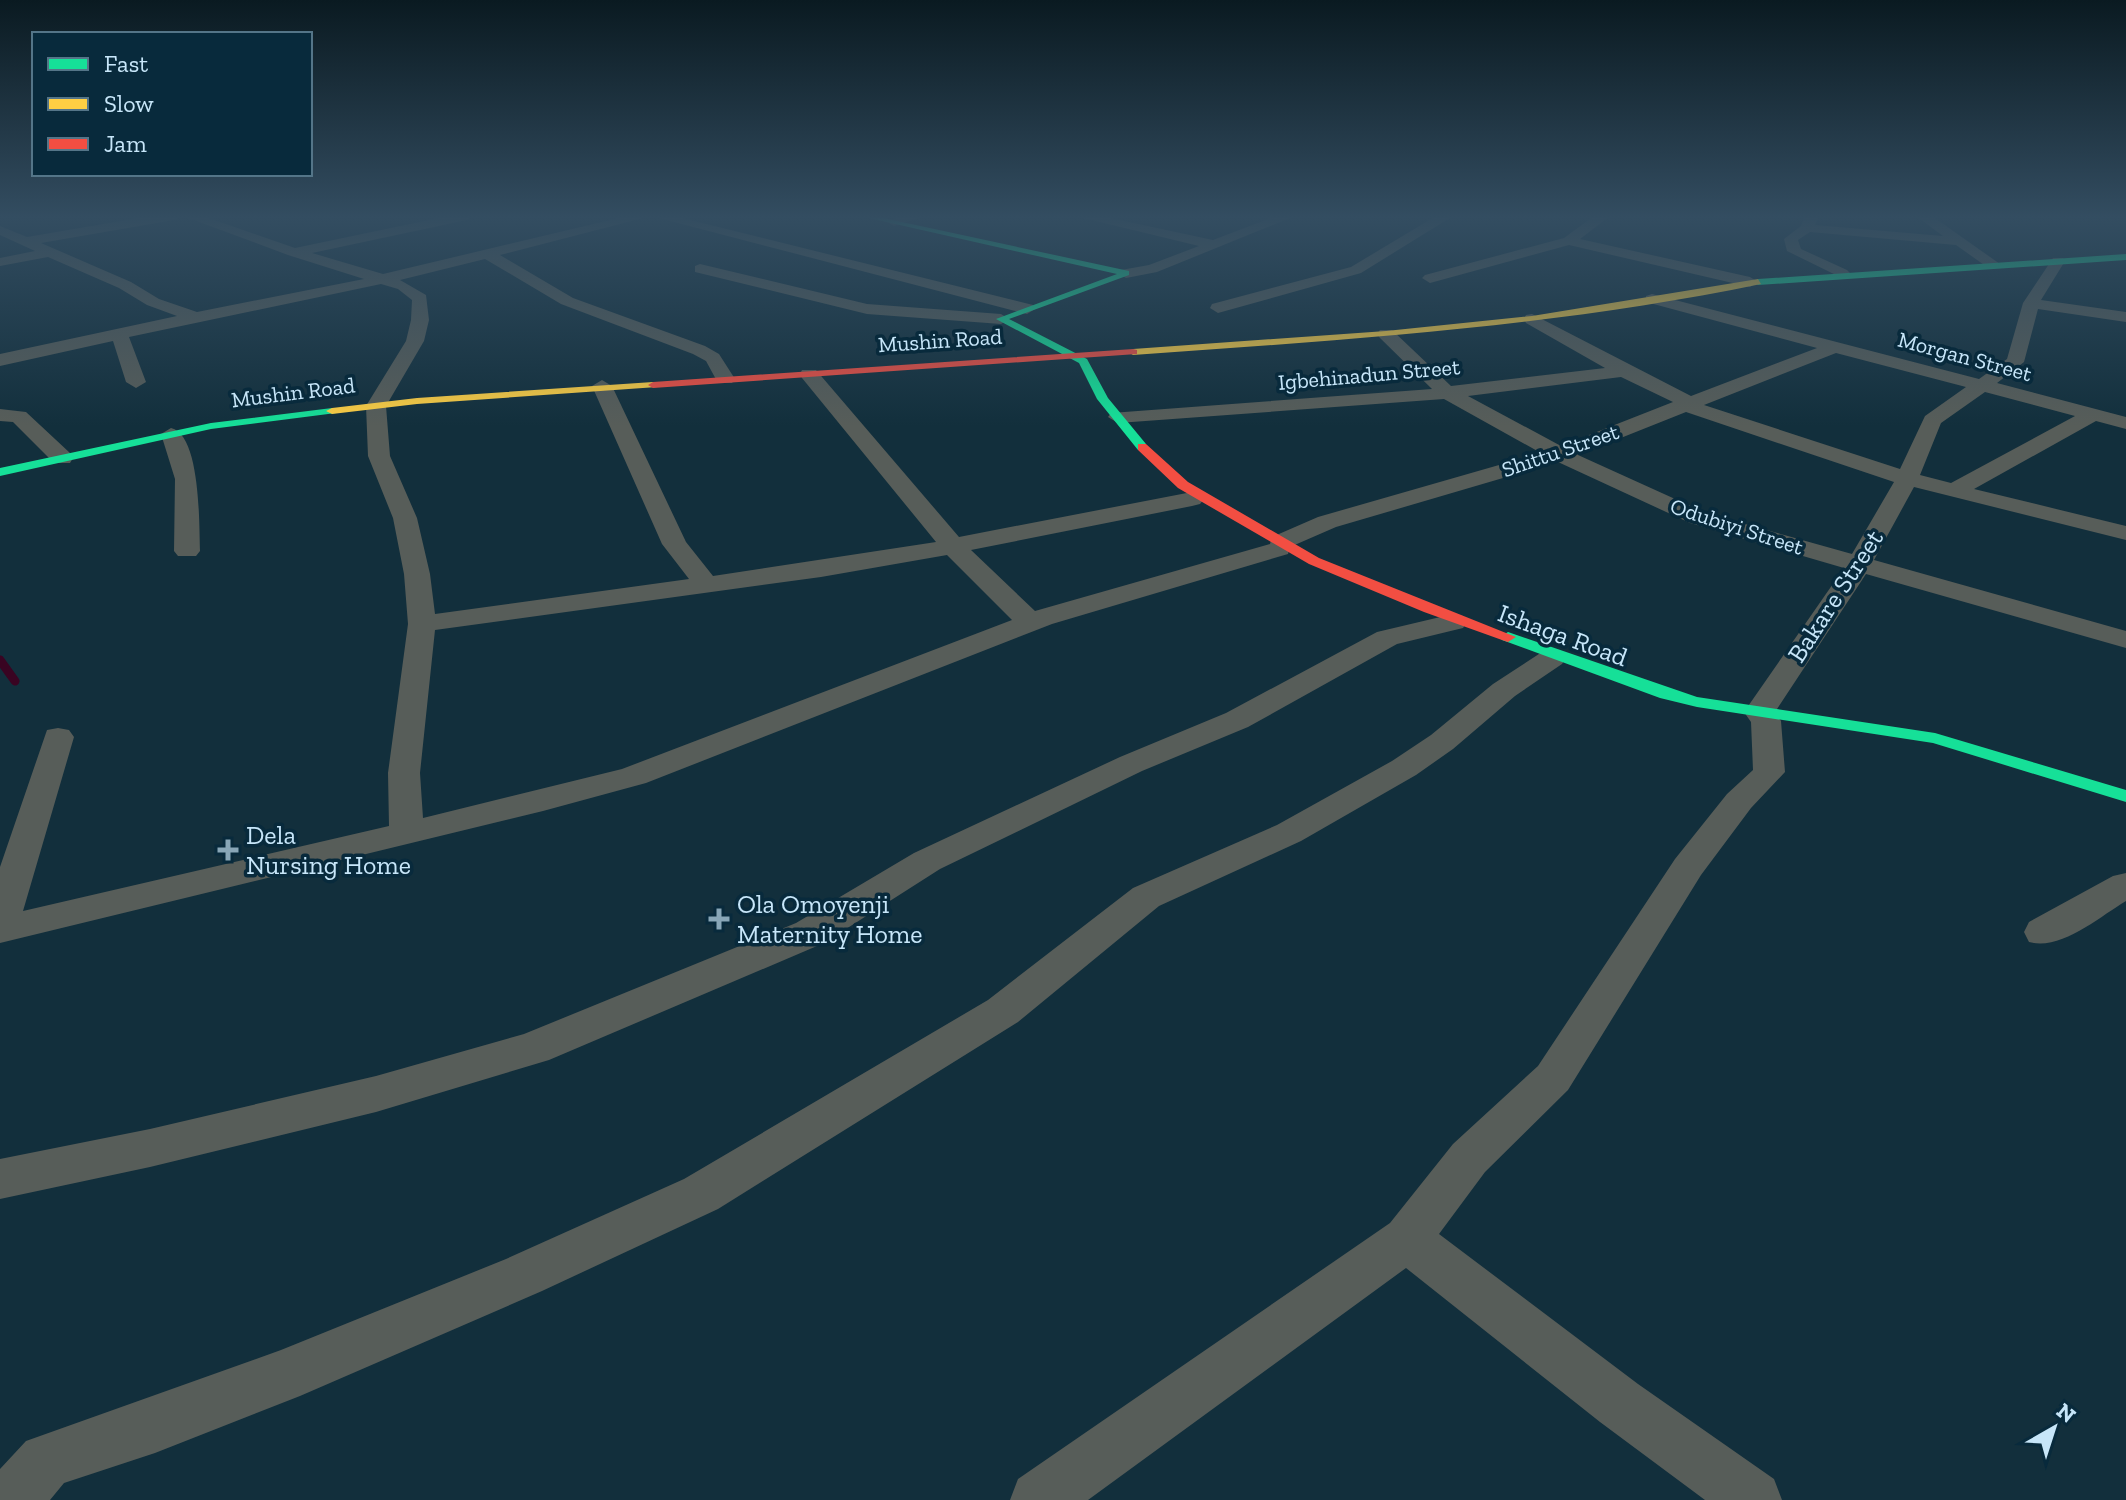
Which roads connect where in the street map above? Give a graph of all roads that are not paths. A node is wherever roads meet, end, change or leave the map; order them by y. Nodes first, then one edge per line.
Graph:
1 (127, 286) edge
2 (344, 286) edge
3 (404, 286) edge
4 (542, 286) edge
5 (771, 286) edge
6 (936, 286) edge
7 (1090, 286) edge
8 (1298, 286) edge
9 (1727, 286) edge
10 (2042, 286) edge
11 (1652, 299) junction
12 (2031, 303) junction
13 (1218, 308) dead end
14 (1027, 309) junction
15 (195, 317) junction
16 (2126, 317) edge
17 (1001, 319) junction
18 (1532, 319) junction
19 (119, 333) junction
20 (1386, 334) junction
21 (1835, 347) junction
22 (1078, 357) junction
23 (0, 360) edge
24 (1624, 371) junction
25 (809, 374) junction
26 (725, 379) junction
27 (136, 382) dead end
28 (1980, 384) junction
29 (602, 386) junction
30 (1446, 392) junction
31 (1685, 403) junction
32 (376, 406) junction
33 (2094, 414) junction
34 (0, 415) edge
35 (1118, 417) junction
36 (2126, 423) edge
37 (171, 434) junction
38 (1559, 454) junction
39 (62, 458) junction
40 (0, 472) edge
41 (1907, 479) junction
42 (1955, 490) junction
43 (1192, 499) junction
44 (2126, 533) edge
45 (953, 546) junction
46 (1280, 546) junction
47 (187, 551) dead end
48 (1860, 563) junction
49 (705, 583) junction
50 (1453, 622) junction
51 (1031, 623) junction
52 (422, 624) junction
53 (2126, 640) edge
54 (1552, 658) junction
55 (1763, 716) junction
56 (58, 737) dead end
57 (2126, 796) edge
58 (2126, 803) edge
59 (407, 834) junction
60 (2126, 885) edge
61 (0, 928) edge
62 (2043, 932) dead end
63 (0, 1179) edge
64 (1407, 1239) junction
65 (11, 1500) edge
66 (1039, 1500) edge
67 (1753, 1500) edge

1 - 15 street
2 - 15 street
3 - 32 street
4 - 26 street
5 - 17 street
6 - 14 street
7 - 14 main road
8 - 13 street
9 - 11 main road, Mushin Road
10 - 12 street, Bakare Street
11 - 18 main road, Mushin Road
11 - 21 street, Morgan Street
12 - 16 street
12 - 28 street, Bakare Street
14 - 17 main road
15 - 19 street
17 - 22 main road
18 - 20 main road, Mushin Road
18 - 24 street
19 - 23 street
19 - 27 street
20 - 22 main road, Mushin Road
20 - 30 street, Odubiyi Street
21 - 28 street, Morgan Street
21 - 31 street, Shittu Street
22 - 25 main road, Mushin Road
22 - 35 main road, Ishaga Road
22 - 43 main road, Ishaga Road
24 - 30 street, Igbehinadun Street
24 - 31 street
25 - 26 main road, Mushin Road
25 - 45 street
26 - 29 main road, Mushin Road
28 - 33 street, Morgan Street
28 - 41 street, Bakare Street
29 - 32 main road, Mushin Road
29 - 49 street
30 - 35 street, Igbehinadun Street
30 - 38 street, Odubiyi Street
31 - 38 street, Shittu Street
31 - 41 street
32 - 37 main road, Mushin Road
32 - 52 street
33 - 36 street, Morgan Street
33 - 42 street
34 - 39 street
35 - 46 main road, Ishaga Road
37 - 39 main road, Mushin Road
37 - 47 street
38 - 46 street, Shittu Street
38 - 48 street, Odubiyi Street
39 - 40 main road, Mushin Road
41 - 42 street
41 - 48 street, Bakare Street
42 - 44 street
43 - 45 street
43 - 46 main road, Ishaga Road
45 - 49 street
45 - 51 street
46 - 50 main road, Ishaga Road
46 - 51 street, Shittu Street
46 - 55 main road, Ishaga Road
48 - 53 street, Odubiyi Street
48 - 55 street, Bakare Street
49 - 52 street
50 - 54 main road, Ishaga Road
50 - 63 street
51 - 59 street, Shittu Street
52 - 59 street
54 - 55 main road, Ishaga Road
54 - 65 street
55 - 57 main road, Ishaga Road
55 - 58 main road, Ishaga Road
55 - 64 street
56 - 61 street
59 - 61 street, Shittu Street
60 - 62 street
64 - 66 street
64 - 67 street

